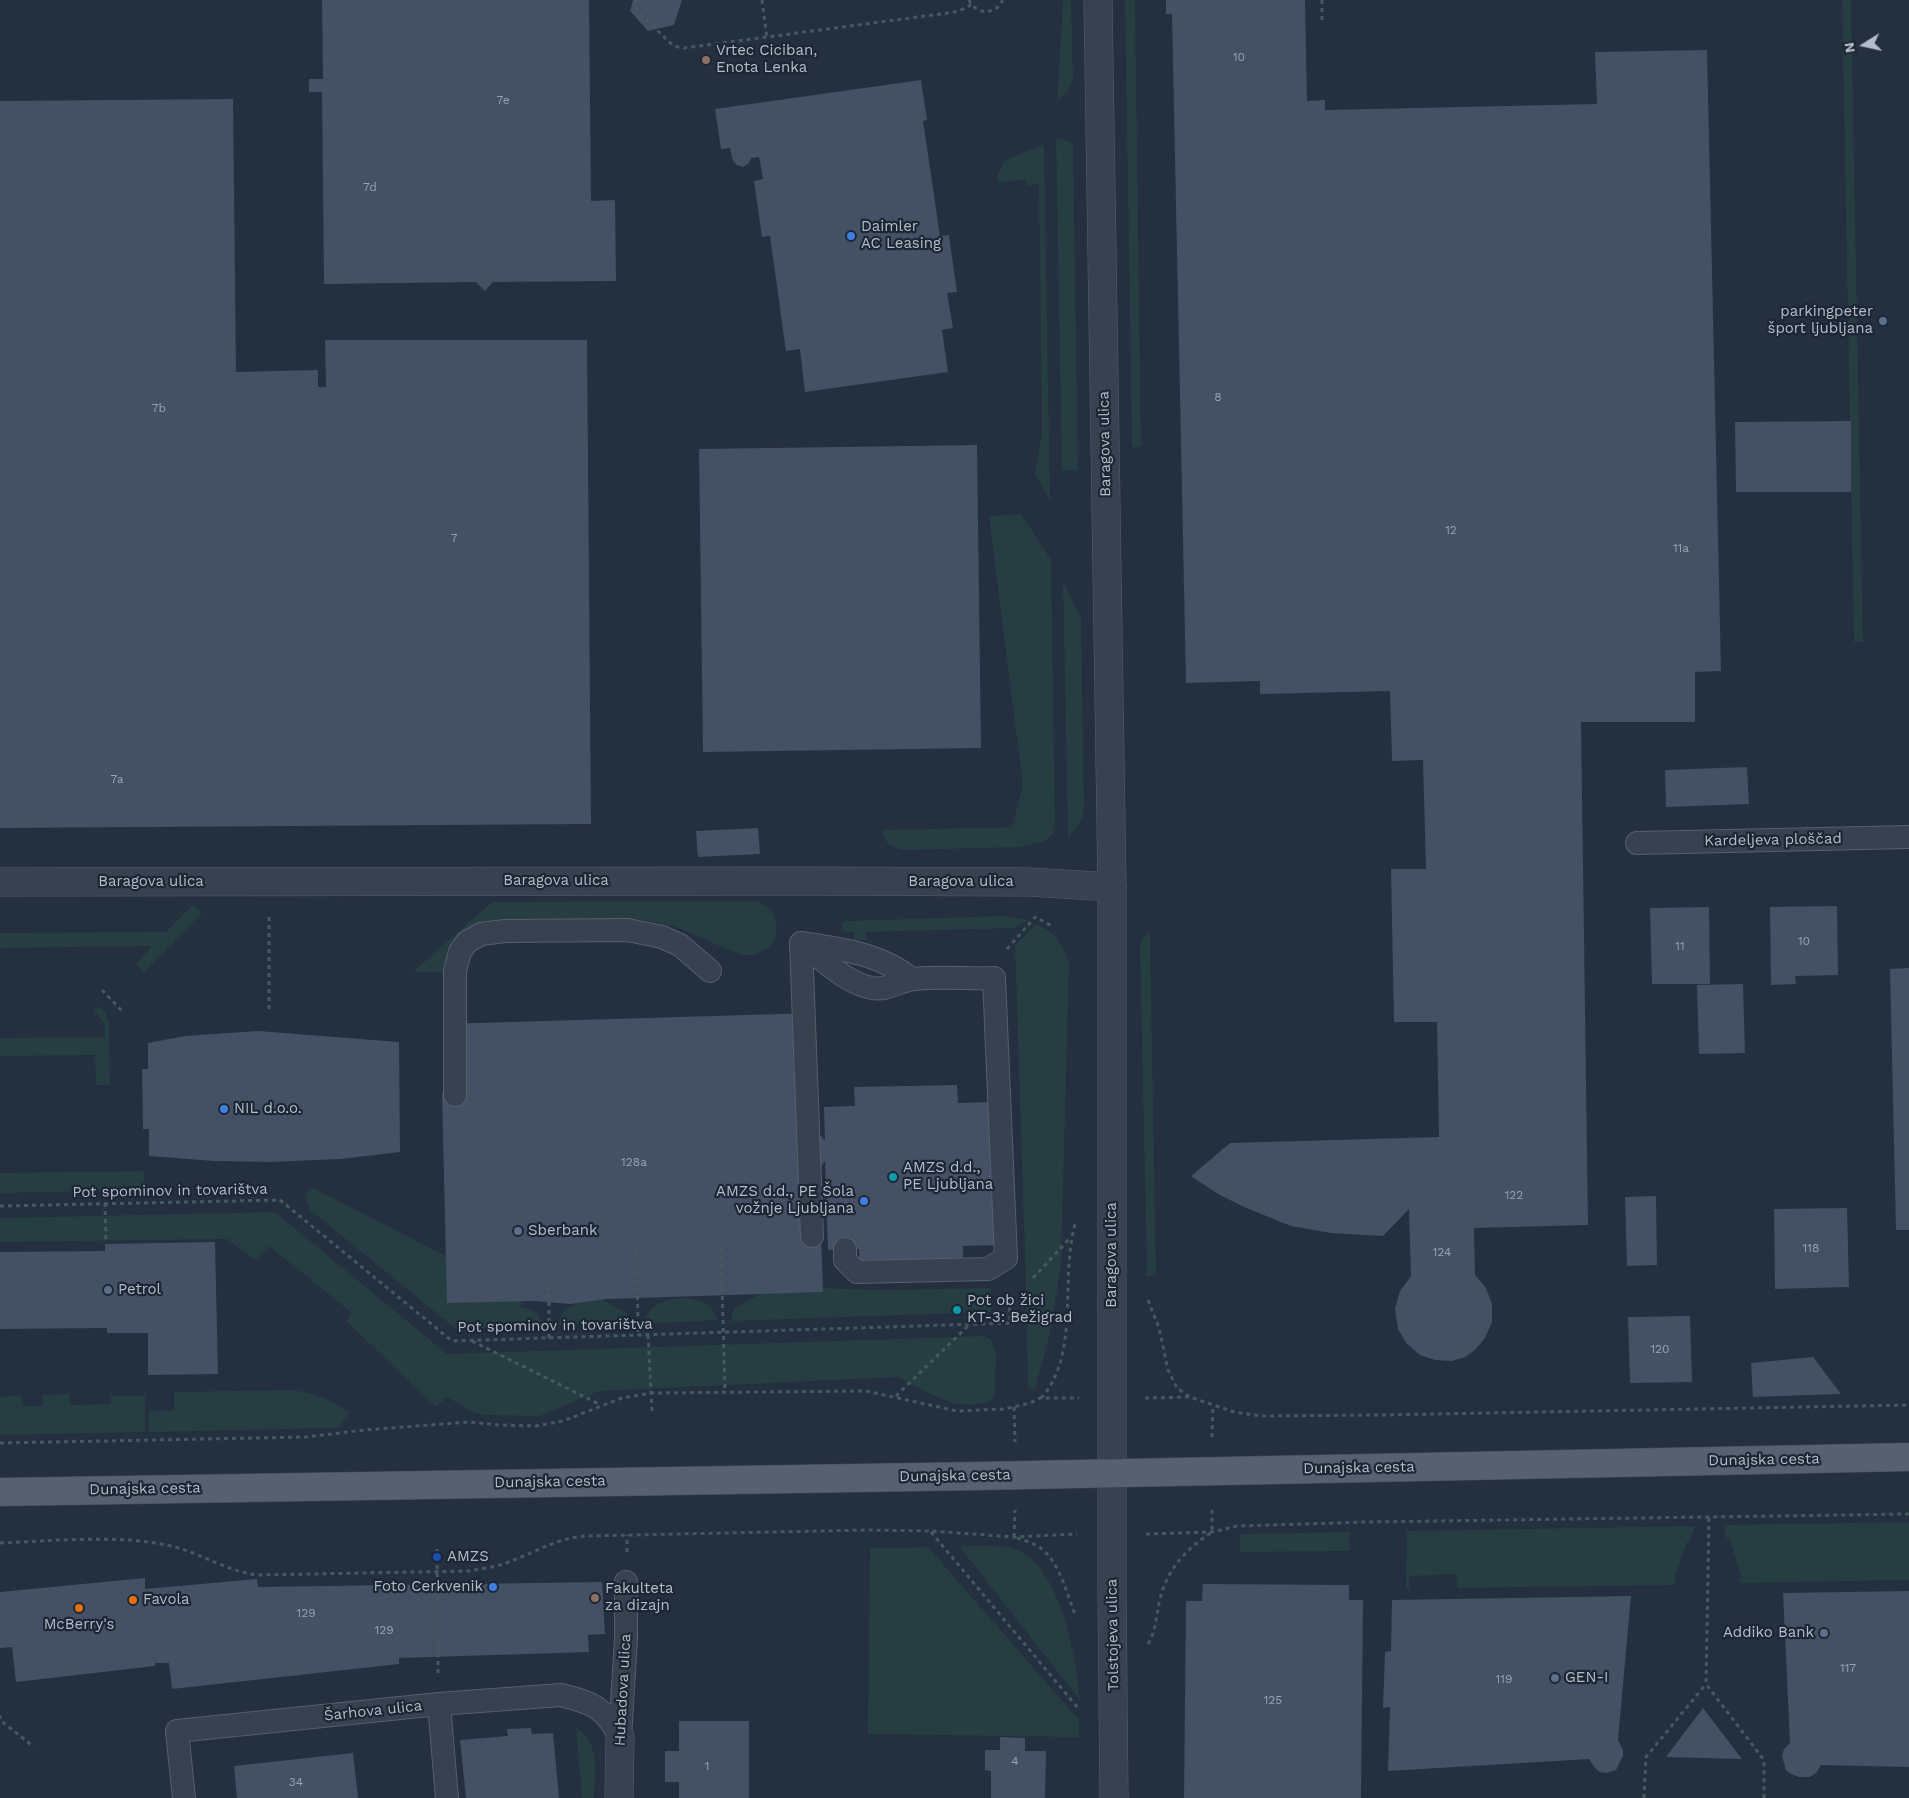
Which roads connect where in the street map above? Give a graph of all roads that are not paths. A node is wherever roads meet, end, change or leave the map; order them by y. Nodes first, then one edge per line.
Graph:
1 (1098, 0) edge
2 (1909, 837) edge
3 (1637, 843) dead end
4 (0, 882) edge
5 (1112, 887) junction
6 (801, 943) junction
7 (710, 970) dead end
8 (912, 979) junction
9 (455, 1095) dead end
10 (812, 1236) dead end
11 (844, 1249) dead end
12 (1909, 1457) edge
13 (1113, 1473) junction
14 (1, 1493) edge
15 (626, 1582) dead end
16 (439, 1704) junction
17 (620, 1737) junction
18 (184, 1798) edge
19 (447, 1798) edge
20 (619, 1798) edge
21 (1114, 1798) edge

1 - 5 street, Baragova ulica
2 - 3 lane, Kardeljeva ploščad
4 - 5 street, Baragova ulica
5 - 13 street, Baragova ulica
6 - 8 lane
6 - 8 lane
6 - 10 lane
7 - 9 lane
8 - 11 lane
12 - 13 main road, Dunajska cesta
13 - 14 main road, Dunajska cesta
13 - 21 street, Tolstojeva ulica
15 - 17 lane, Hubadova ulica
16 - 17 lane, Šarhova ulica
16 - 18 lane, Šarhova ulica
16 - 19 lane
17 - 20 street, Hubadova ulica

